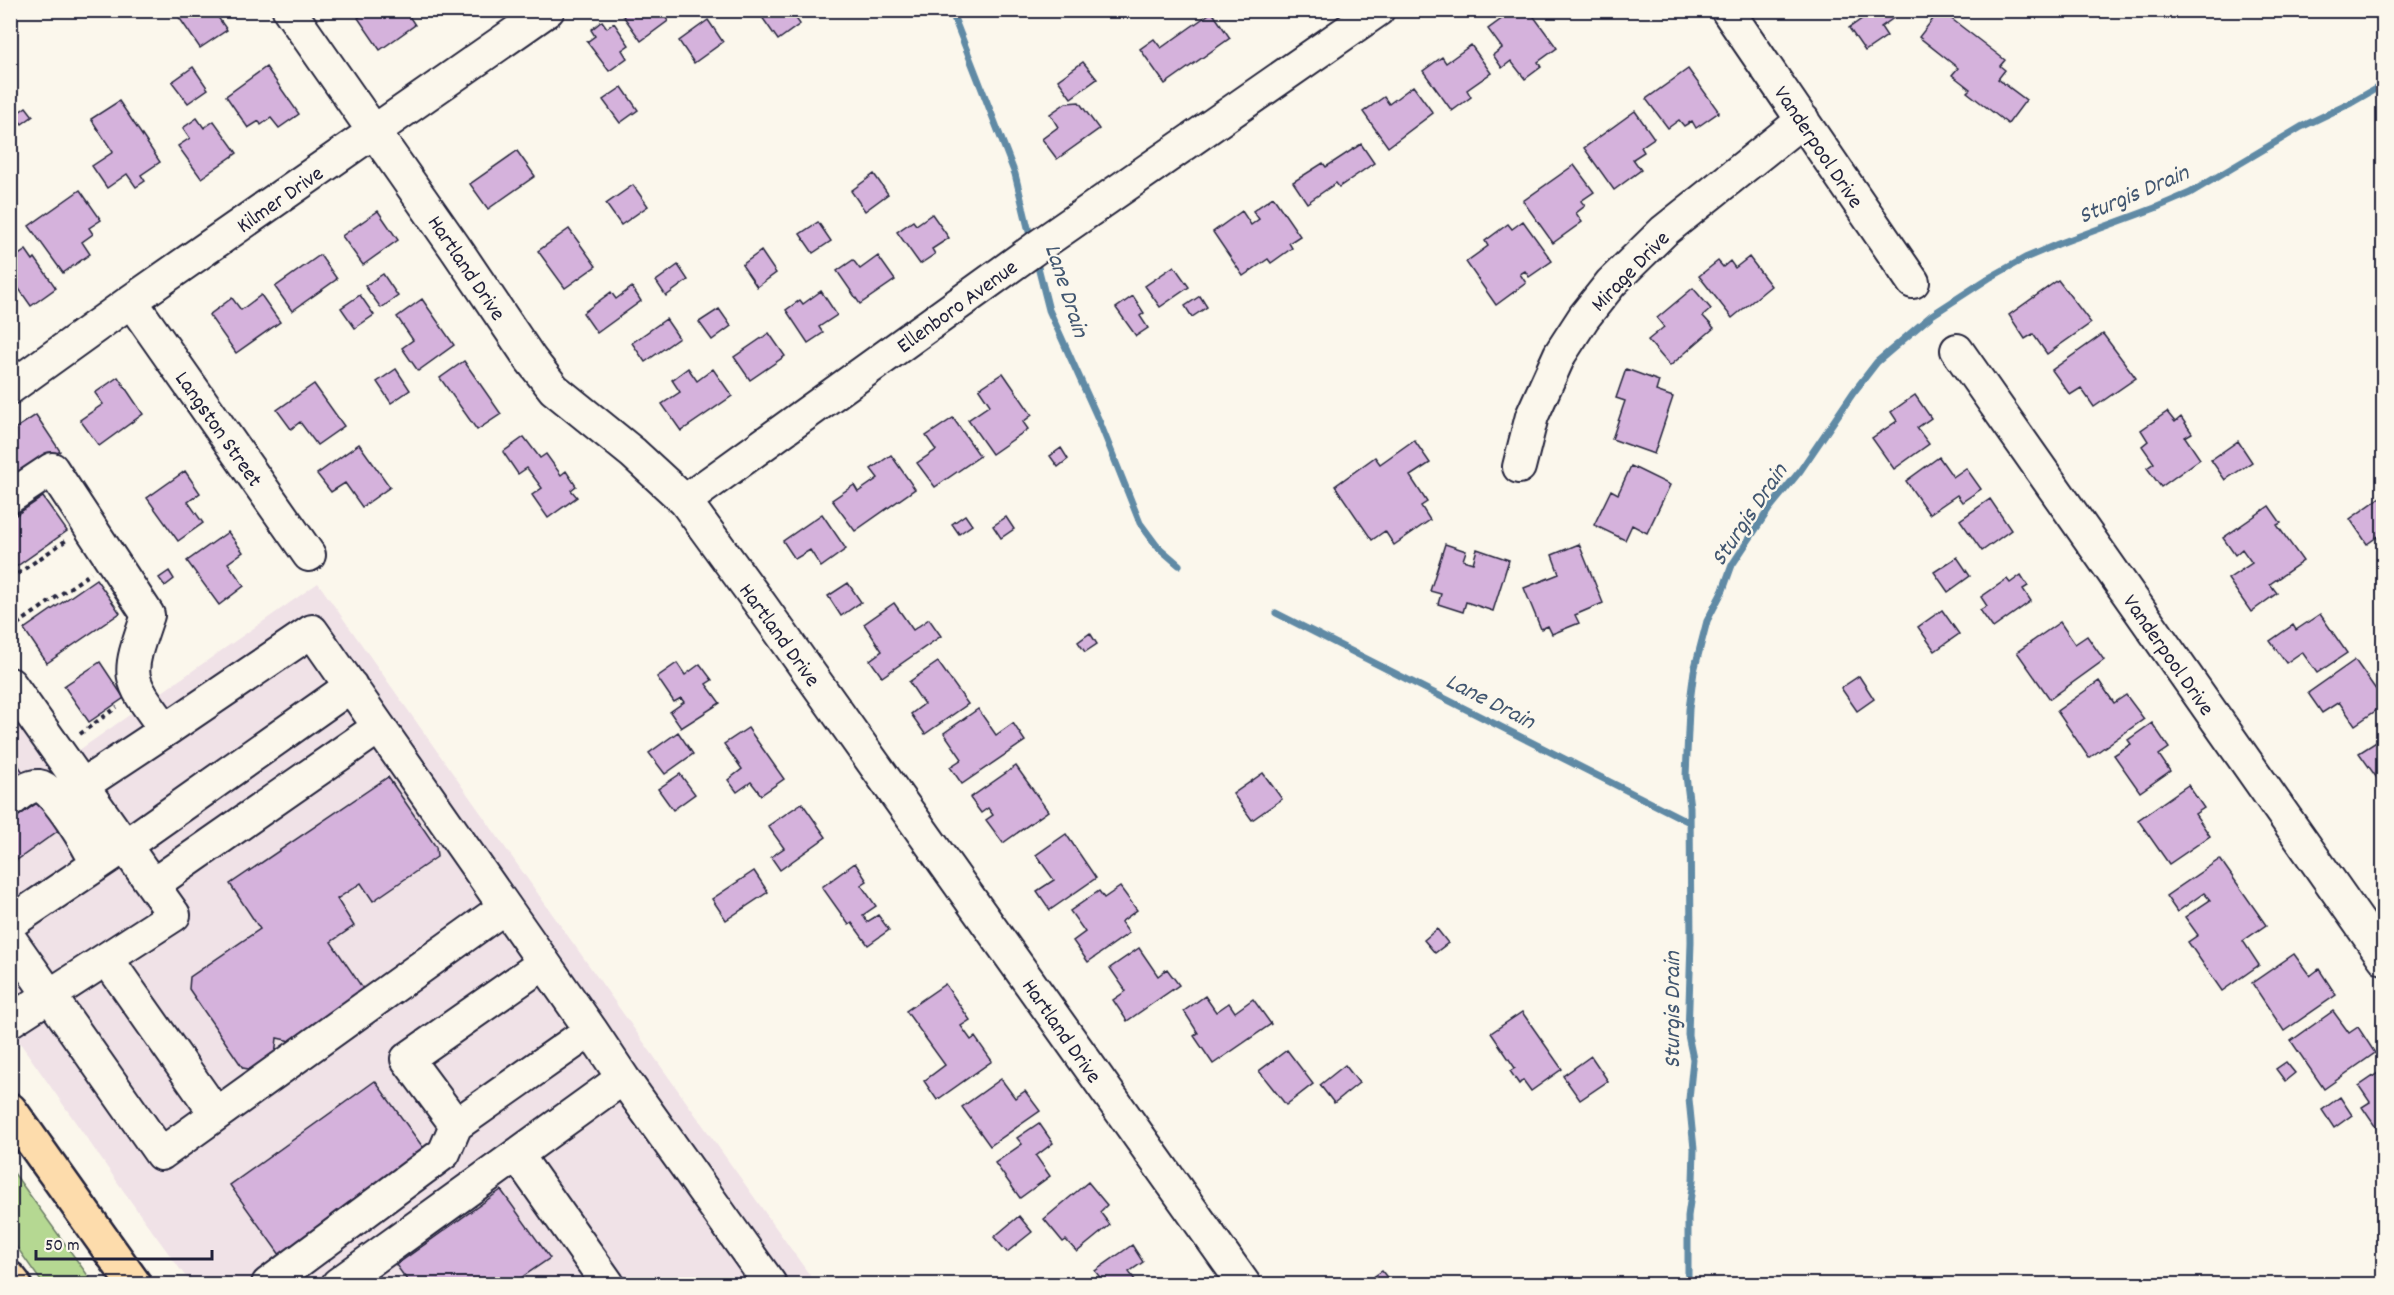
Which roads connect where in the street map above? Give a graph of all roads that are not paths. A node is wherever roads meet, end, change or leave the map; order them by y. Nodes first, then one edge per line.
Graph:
1 (289, 10) edge
2 (548, 10) edge
3 (1378, 10) edge
4 (1727, 10) edge
5 (1803, 120) junction
6 (375, 132) junction
7 (1913, 282) dead end
8 (130, 301) junction
9 (1957, 350) dead end
10 (10, 388) edge
11 (1519, 467) dead end
12 (10, 497) edge
13 (685, 501) junction
14 (309, 555) dead end
15 (10, 684) edge
16 (351, 686) junction
17 (379, 727) junction
18 (166, 730) junction
19 (83, 785) junction
20 (10, 801) edge
21 (126, 845) junction
22 (97, 864) junction
23 (154, 884) junction
24 (505, 907) junction
25 (10, 923) edge
26 (10, 939) edge
27 (107, 958) junction
28 (2384, 958) edge
29 (544, 963) junction
30 (49, 995) junction
31 (10, 1021) edge
32 (591, 1030) junction
33 (623, 1078) junction
34 (10, 1110) edge
35 (216, 1114) junction
36 (456, 1125) junction
37 (20, 1132) edge
38 (517, 1155) junction
39 (10, 1279) edge
40 (14, 1284) edge
41 (134, 1284) edge
42 (268, 1284) edge
43 (338, 1284) edge
44 (608, 1284) edge
45 (768, 1284) edge
46 (1244, 1284) edge

1 - 6 street, Hartland Drive
2 - 6 street, Kilmer Drive
3 - 13 street, Ellenboro Avenue
4 - 5 street, Vanderpool Drive
5 - 7 street, Vanderpool Drive
5 - 11 street, Mirage Drive
6 - 8 street, Kilmer Drive
6 - 13 street, Hartland Drive
8 - 10 street, Kilmer Drive
8 - 14 street, Langston Street
9 - 28 street, Vanderpool Drive
12 - 18 street
13 - 46 street, Hartland Drive
15 - 19 street
16 - 17 street
16 - 18 street
16 - 21 street
17 - 23 street
17 - 24 street
18 - 19 street
19 - 21 street
20 - 22 street
21 - 22 street
21 - 23 street
22 - 25 street
23 - 27 street
24 - 29 street
24 - 35 street
26 - 30 street
27 - 30 street
27 - 35 street
29 - 32 street
29 - 36 street
30 - 31 street
30 - 35 street
32 - 33 street
32 - 36 street
33 - 38 street
33 - 45 street
34 - 37 main road
36 - 42 street
37 - 41 main road
38 - 43 street
38 - 44 street
39 - 40 main road

